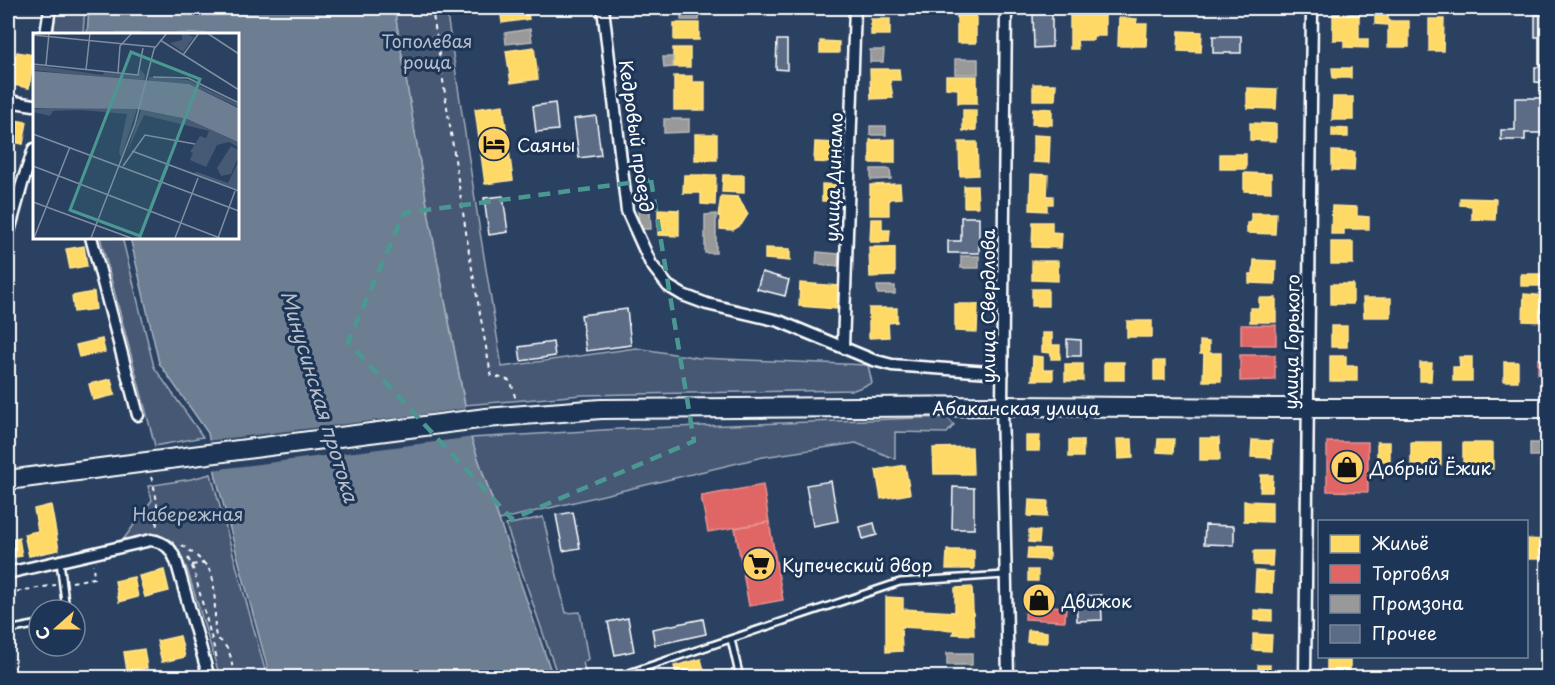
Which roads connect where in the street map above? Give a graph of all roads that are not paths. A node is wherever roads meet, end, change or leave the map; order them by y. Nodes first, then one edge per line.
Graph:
1 (50, 8) edge
2 (603, 8) edge
3 (855, 8) edge
4 (1006, 8) edge
5 (1312, 8) edge
6 (46, 33) edge
7 (8, 101) edge
8 (33, 105) edge
9 (33, 152) edge
10 (8, 235) edge
11 (91, 238) edge
12 (651, 264) joint
13 (843, 347) junction
14 (1002, 373) junction
15 (1002, 406) junction
16 (1307, 408) junction
17 (1548, 408) edge
18 (138, 415) dead end
19 (8, 480) edge
20 (60, 561) junction
21 (8, 573) edge
22 (1006, 574) junction
23 (65, 598) edge
24 (27, 626) edge
25 (8, 630) edge
26 (731, 639) junction
27 (209, 678) edge
28 (614, 678) edge
29 (740, 678) edge
30 (1008, 678) edge
31 (1305, 678) edge

1 - 6 street
2 - 12 street, Кедровый проезд
3 - 13 street, улица Динамо
4 - 14 street, улица Свердлова
5 - 16 street, улица Горького
7 - 8 street
9 - 10 street
11 - 18 street
12 - 13 street, Абаканская улица
13 - 14 street, Абаканская улица
14 - 15 street, улица Свердлова
15 - 16 main road, Абаканская улица
15 - 19 main road, Абаканская улица
15 - 22 street, улица Свердлова
16 - 17 main road, Абаканская улица
16 - 31 street, улица Горького
20 - 21 street
20 - 23 lane
20 - 27 street
22 - 26 lane
22 - 30 street, улица Свердлова
24 - 25 lane
26 - 28 lane
26 - 29 lane

